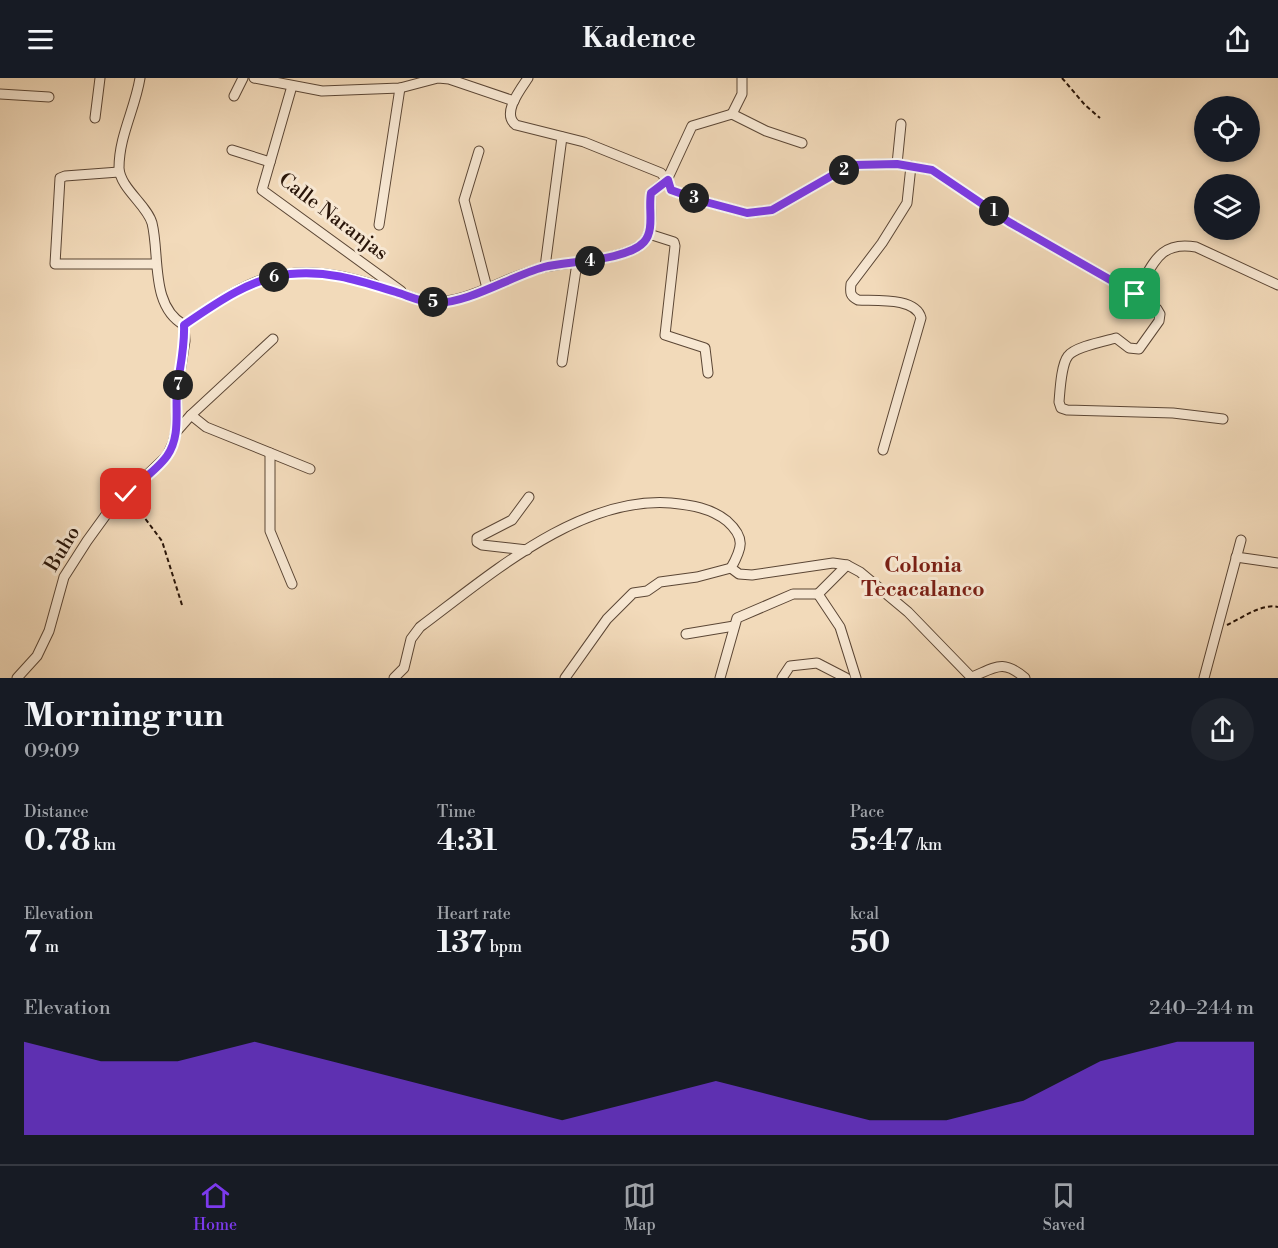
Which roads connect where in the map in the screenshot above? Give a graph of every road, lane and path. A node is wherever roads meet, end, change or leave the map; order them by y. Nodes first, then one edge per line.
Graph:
1 (100, 78) edge
2 (140, 78) edge
3 (243, 78) edge
4 (254, 78) edge
5 (528, 78) edge
6 (742, 78) edge
7 (1062, 78) edge
8 (292, 86) junction
9 (400, 88) junction
10 (0, 94) edge
11 (234, 96) dead end
12 (49, 98) dead end
13 (514, 101) junction
14 (732, 114) junction
15 (95, 118) dead end
16 (1100, 118) dead end
17 (901, 124) dead end
18 (562, 137) junction
19 (801, 143) dead end
20 (232, 150) dead end
21 (479, 152) dead end
22 (270, 162) junction
23 (897, 164) junction
24 (911, 166) junction
25 (119, 172) junction
26 (668, 180) junction
27 (380, 225) dead end
28 (649, 234) junction
29 (577, 263) junction
30 (156, 264) junction
31 (545, 267) junction
32 (1278, 285) edge
33 (487, 288) junction
34 (1135, 294) junction
35 (408, 296) junction
36 (184, 325) junction
37 (273, 339) dead end
38 (562, 362) dead end
39 (708, 373) dead end
40 (191, 415) junction
41 (1223, 418) dead end
42 (176, 432) junction
43 (883, 450) dead end
44 (270, 453) junction
45 (310, 469) dead end
46 (126, 494) junction
47 (529, 496) dead end
48 (1241, 540) dead end
49 (527, 550) junction
50 (1236, 557) junction
51 (1278, 563) edge
52 (847, 565) junction
53 (730, 568) junction
54 (292, 584) dead end
55 (818, 594) junction
56 (182, 605) dead end
57 (1278, 607) edge
58 (734, 626) junction
59 (1217, 630) junction
60 (686, 634) dead end
61 (17, 678) edge
62 (394, 678) edge
63 (565, 678) edge
64 (720, 678) edge
65 (782, 678) edge
66 (846, 678) edge
67 (856, 678) edge
68 (972, 678) edge
69 (1025, 678) edge
70 (1204, 678) edge

1 - 15 street
2 - 25 street
3 - 11 street
4 - 8 street
5 - 13 street
6 - 14 street
7 - 16 path
8 - 9 street
8 - 22 street, Calle Naranjas
9 - 13 street
9 - 27 street
10 - 12 street
13 - 18 street
14 - 19 street
14 - 26 street
17 - 23 street
18 - 26 street
18 - 31 street
20 - 22 street
21 - 33 street
22 - 35 street, Calle Naranjas
23 - 24 street
23 - 26 street
24 - 34 street
24 - 43 street
25 - 30 street
25 - 30 street
26 - 28 street
28 - 29 street
28 - 39 street
29 - 31 street
29 - 38 street
30 - 36 street
31 - 33 street
32 - 34 street
33 - 35 street
34 - 41 street
35 - 36 street
36 - 42 street, Buho
37 - 40 street
40 - 42 street
40 - 44 street
42 - 46 street, Buho
44 - 45 street
44 - 54 street
46 - 56 path
46 - 61 street, Buho
47 - 49 street
48 - 50 street
49 - 53 street
49 - 62 street
50 - 51 street
50 - 59 street
52 - 53 street
52 - 55 street
52 - 68 street
53 - 63 street
55 - 58 street
55 - 67 street
57 - 59 path
58 - 60 street
58 - 64 street
59 - 70 street
65 - 66 street
68 - 69 street

